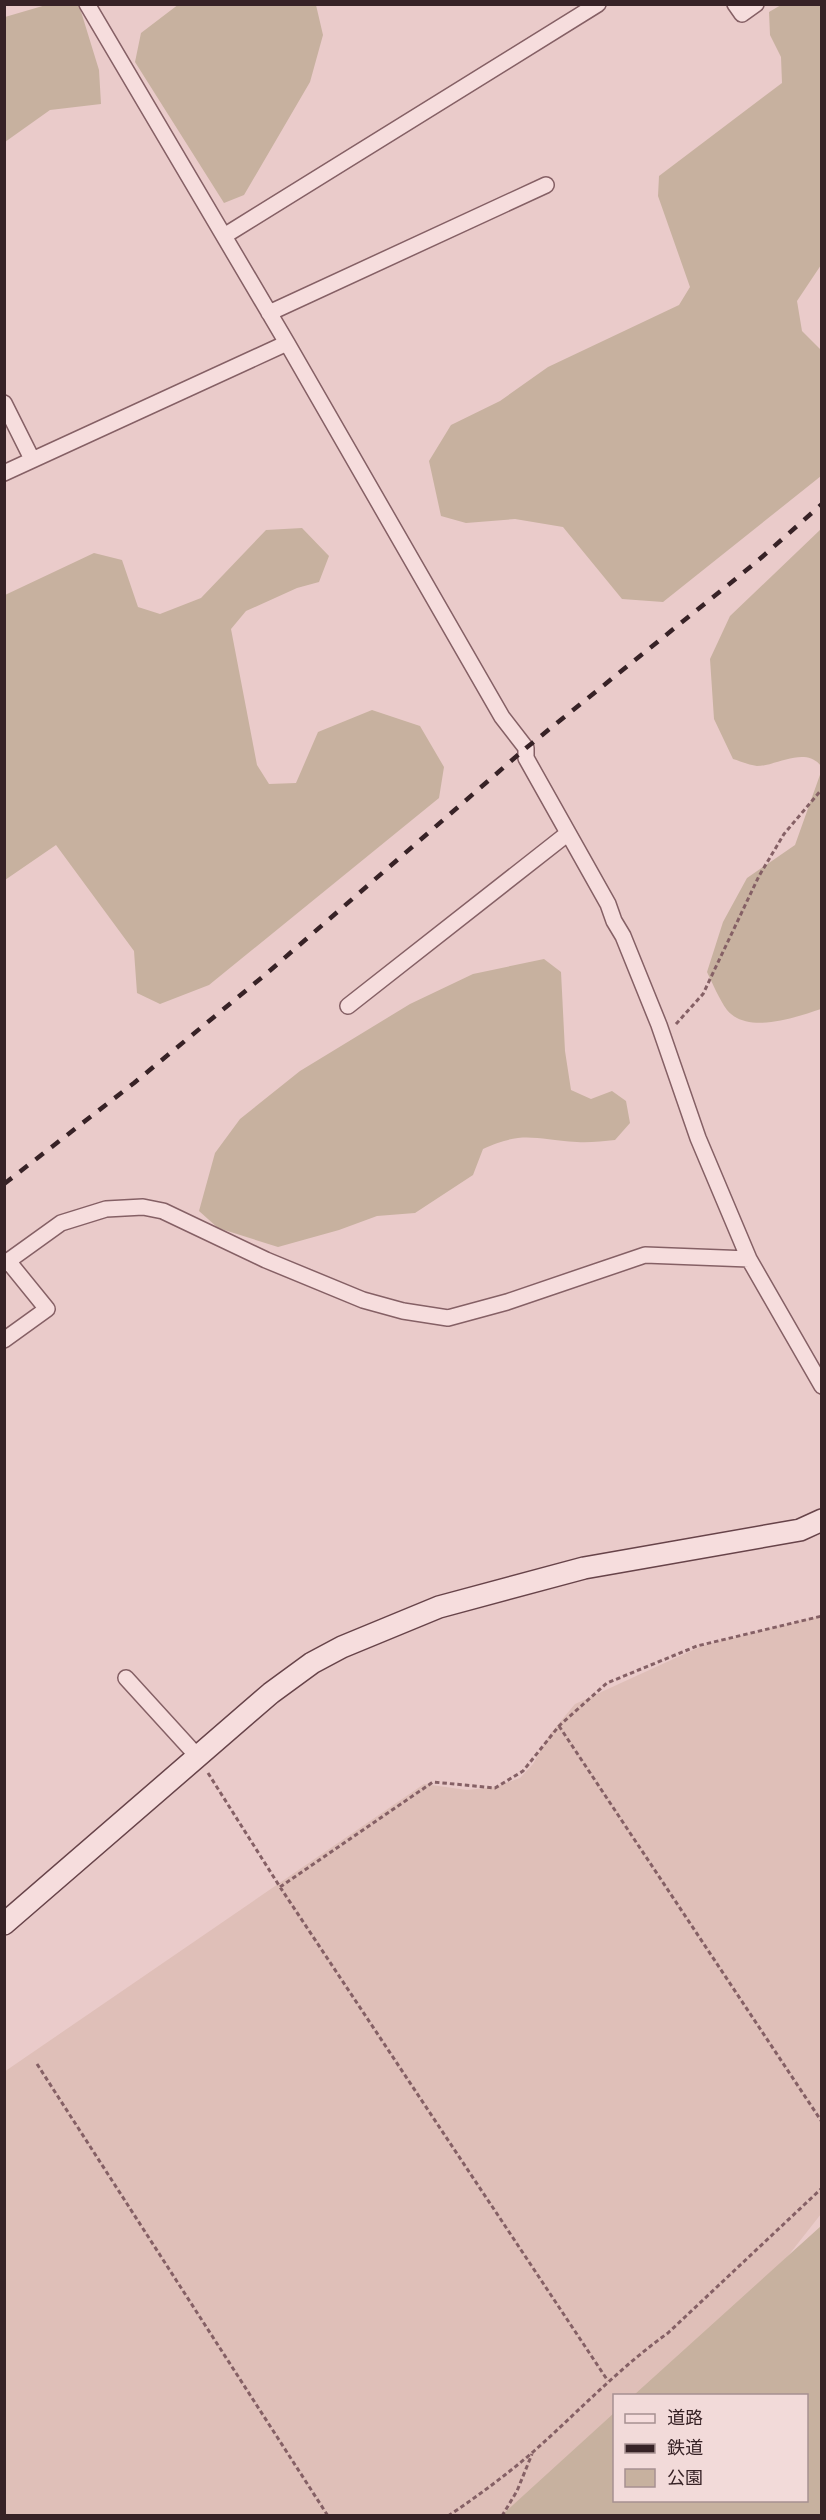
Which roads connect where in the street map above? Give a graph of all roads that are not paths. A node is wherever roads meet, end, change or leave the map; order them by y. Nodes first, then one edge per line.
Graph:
1 (87, 4) edge
2 (598, 4) edge
3 (735, 4) edge
4 (756, 4) edge
5 (546, 185) dead end
6 (224, 236) junction
7 (269, 313) junction
8 (287, 343) junction
9 (4, 403) edge
10 (32, 459) junction
11 (4, 473) edge
12 (567, 834) junction
13 (348, 1006) dead end
14 (749, 1259) junction
15 (6, 1262) edge
16 (4, 1340) edge
17 (822, 1386) edge
18 (822, 1520) edge
19 (126, 1678) dead end
20 (198, 1757) junction
21 (4, 1924) edge

1 - 6 street
2 - 6 street
3 - 4 street
5 - 7 street
6 - 7 street
7 - 8 street
8 - 10 street
8 - 12 street
9 - 10 street
10 - 11 street
12 - 13 street
12 - 14 street
14 - 15 street
14 - 17 street
15 - 16 street
18 - 20 street
19 - 20 street
20 - 21 street

